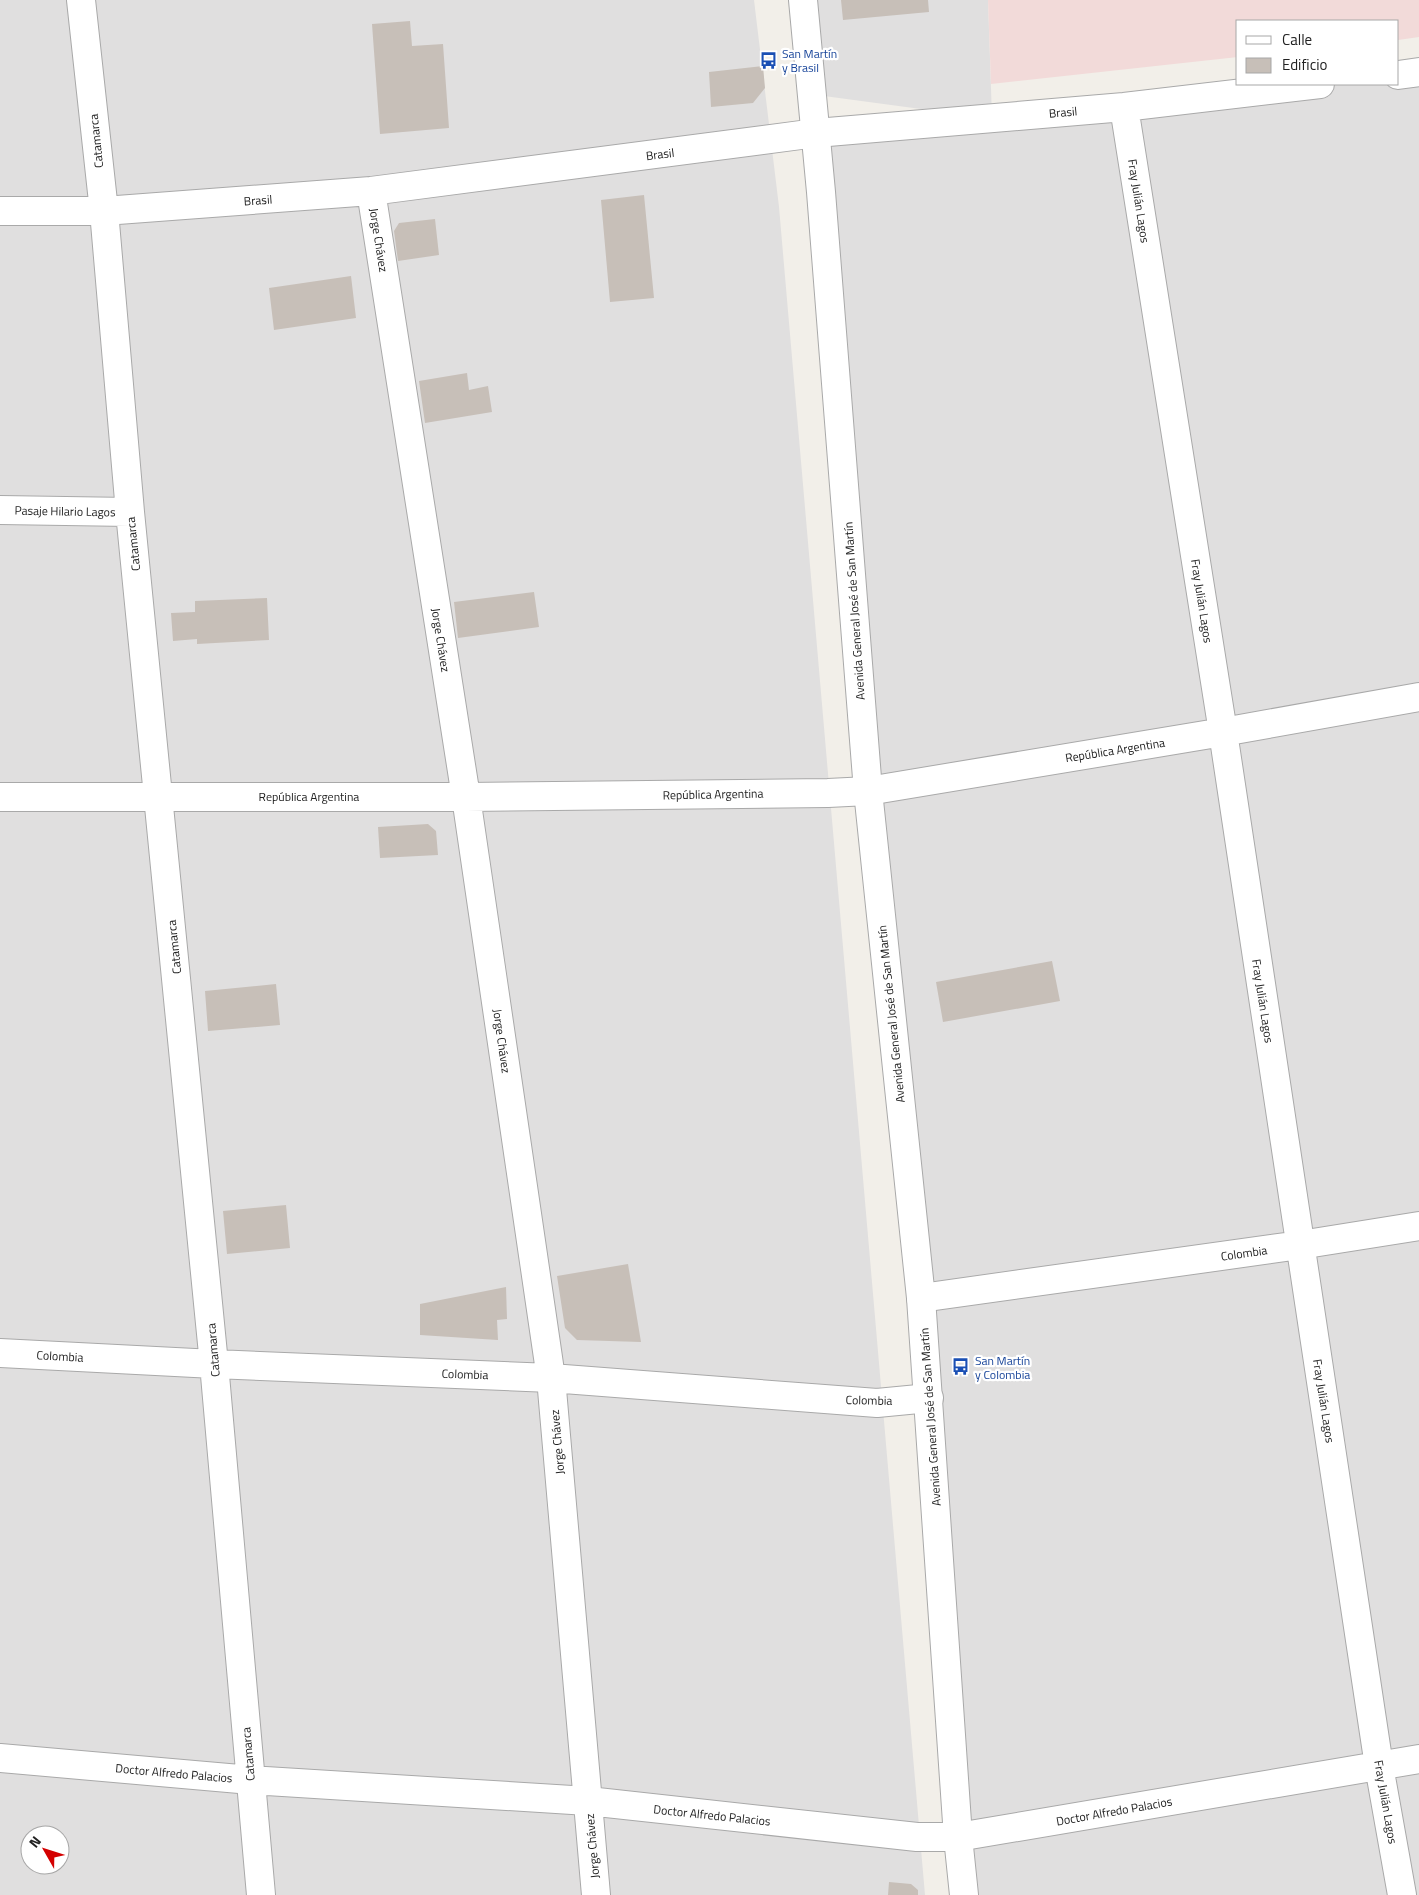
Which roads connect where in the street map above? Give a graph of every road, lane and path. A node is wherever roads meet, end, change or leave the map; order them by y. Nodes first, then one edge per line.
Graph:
1 (81, 0) edge
2 (803, 0) edge
3 (1419, 72) edge
4 (1399, 74) edge
5 (1311, 85) edge
6 (1124, 107) junction
7 (816, 133) junction
8 (371, 191) junction
9 (0, 211) edge
10 (104, 211) junction
11 (0, 510) edge
12 (130, 512) junction
13 (1419, 697) edge
14 (1222, 732) junction
15 (868, 791) junction
16 (159, 796) junction
17 (0, 797) edge
18 (466, 797) junction
19 (1419, 1226) edge
20 (1300, 1245) junction
21 (921, 1298) junction
22 (0, 1353) edge
23 (214, 1364) junction
24 (551, 1378) junction
25 (929, 1398) junction
26 (0, 1758) edge
27 (1419, 1759) edge
28 (1379, 1766) junction
29 (251, 1780) junction
30 (588, 1802) junction
31 (958, 1837) junction
32 (261, 1895) edge
33 (596, 1895) edge
34 (964, 1895) edge
35 (1402, 1895) edge

1 - 10 street, Catamarca
2 - 7 street, Avenida General José de San Martín
3 - 4 street
5 - 6 street, Brasil
6 - 7 street, Brasil
6 - 14 street, Fray Julián Lagos
7 - 8 street, Brasil
7 - 15 street, Avenida General José de San Martín
8 - 10 street, Brasil
8 - 18 street, Jorge Chávez
9 - 10 street, Brasil
10 - 12 street, Catamarca
11 - 12 street, Pasaje Hilario Lagos
12 - 16 street, Catamarca
13 - 14 street, República Argentina
14 - 15 street, República Argentina
14 - 20 street, Fray Julián Lagos
15 - 18 street, República Argentina
15 - 21 street, Avenida General José de San Martín
16 - 17 street, República Argentina
16 - 18 street, República Argentina
16 - 23 street, Catamarca
18 - 24 street, Jorge Chávez
19 - 20 street, Colombia
20 - 21 street, Colombia
20 - 28 street, Fray Julián Lagos
21 - 25 street, Avenida General José de San Martín
22 - 23 street, Colombia
23 - 24 street, Colombia
23 - 29 street, Catamarca
24 - 25 street, Colombia
24 - 30 street, Jorge Chávez
25 - 31 street, Avenida General José de San Martín
26 - 29 street, Doctor Alfredo Palacios
27 - 28 street, Doctor Alfredo Palacios
28 - 31 street, Doctor Alfredo Palacios
28 - 35 street, Fray Julián Lagos
29 - 30 street, Doctor Alfredo Palacios
29 - 32 street, Catamarca
30 - 31 street, Doctor Alfredo Palacios
30 - 33 street, Jorge Chávez
31 - 34 street, Avenida General José de San Martín

